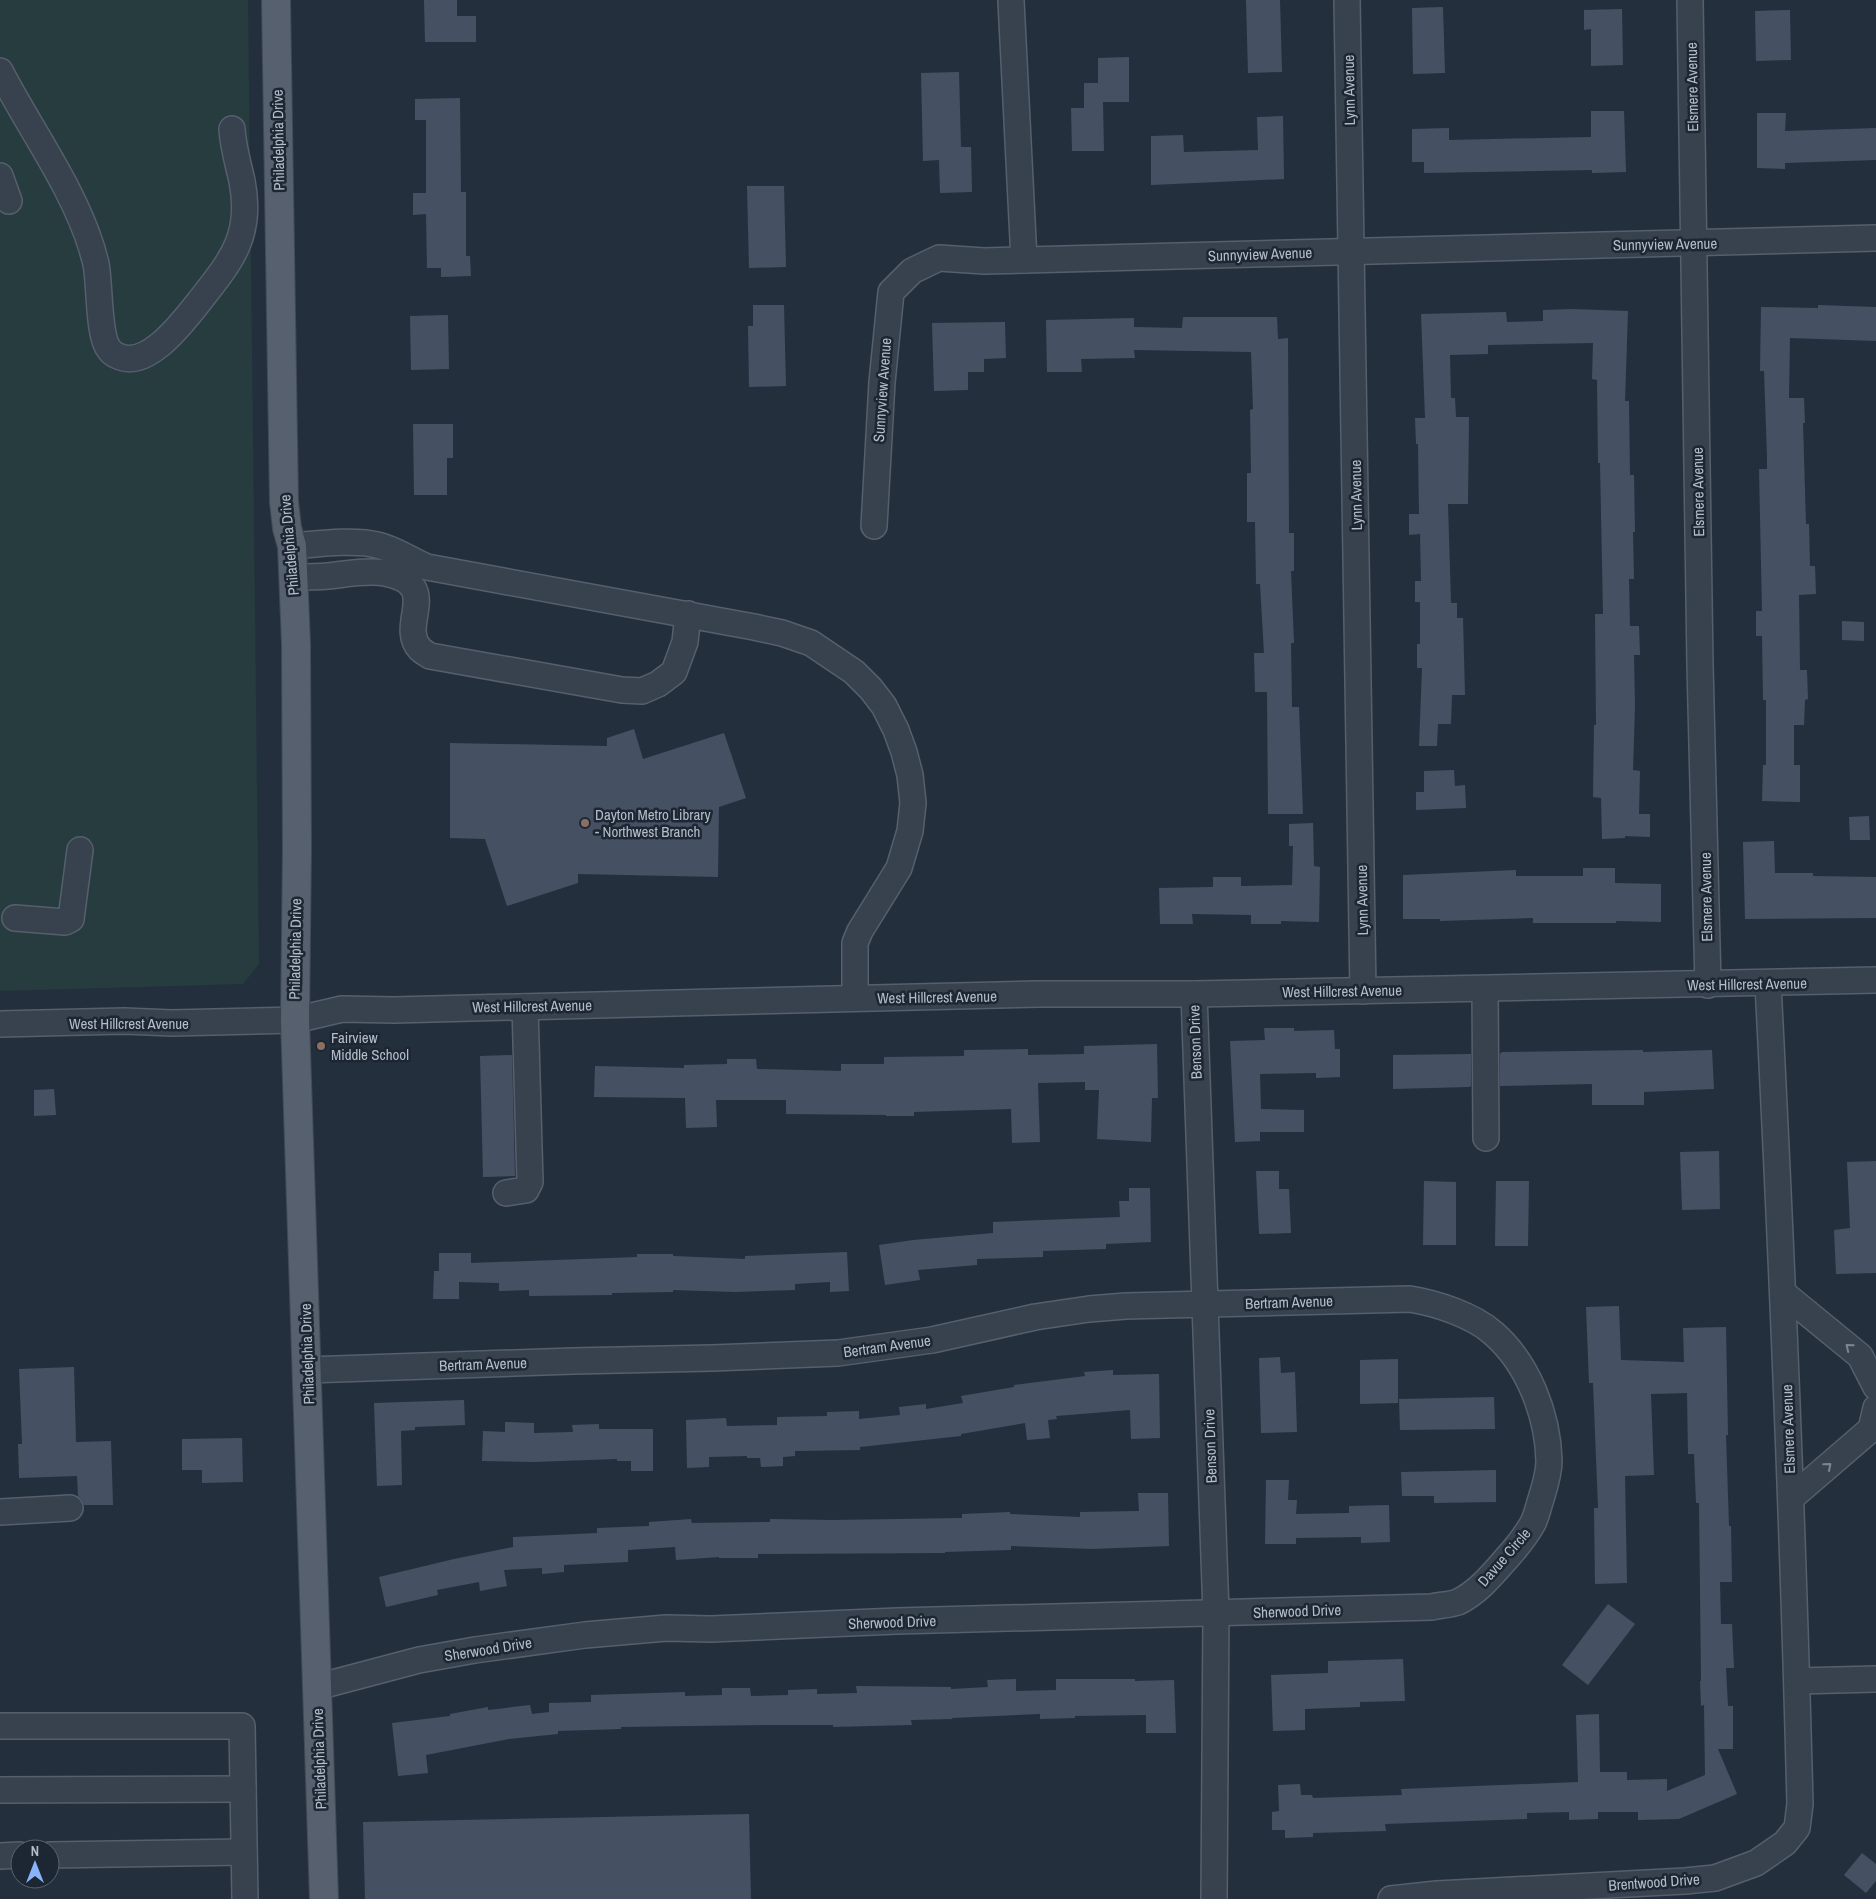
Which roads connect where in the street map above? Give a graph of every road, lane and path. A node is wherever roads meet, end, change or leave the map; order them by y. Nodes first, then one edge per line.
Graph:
1 (276, 0) edge
2 (1347, 0) edge
3 (1690, 0) edge
4 (1011, 1) dead end
5 (0, 71) edge
6 (232, 129) dead end
7 (0, 176) edge
8 (9, 201) dead end
9 (1876, 238) edge
10 (1695, 243) junction
11 (1351, 251) junction
12 (1024, 260) junction
13 (874, 526) dead end
14 (292, 546) junction
15 (405, 569) junction
16 (294, 577) junction
17 (688, 614) junction
18 (80, 850) dead end
19 (16, 918) dead end
20 (1876, 980) edge
21 (1768, 984) junction
22 (1708, 985) junction
23 (1485, 989) junction
24 (1363, 991) junction
25 (1194, 994) junction
26 (856, 998) junction
27 (525, 1007) junction
28 (294, 1020) junction
29 (0, 1024) edge
30 (1486, 1138) dead end
31 (506, 1193) dead end
32 (1783, 1293) junction
33 (1206, 1304) junction
34 (1462, 1314) joint
35 (308, 1370) junction
36 (1876, 1387) edge
37 (1876, 1408) edge
38 (1791, 1498) junction
39 (70, 1508) dead end
40 (0, 1512) edge
41 (1470, 1594) joint
42 (1216, 1614) junction
43 (1876, 1679) edge
44 (1797, 1681) junction
45 (317, 1687) junction
46 (0, 1726) edge
47 (243, 1789) junction
48 (0, 1790) edge
49 (244, 1852) junction
50 (60, 1855) edge
51 (1763, 1858) joint
52 (245, 1899) edge
53 (324, 1899) edge
54 (1214, 1899) edge
55 (1391, 1899) edge

1 - 14 main road, Philadelphia Drive
2 - 11 street, Lynn Avenue
3 - 10 street, Elsmere Avenue
4 - 12 street
5 - 6 street
7 - 8 street
9 - 10 street, Sunnyview Avenue
10 - 11 street, Sunnyview Avenue
10 - 22 street, Elsmere Avenue
11 - 12 street, Sunnyview Avenue
11 - 24 street, Lynn Avenue
12 - 13 street, Sunnyview Avenue
14 - 15 street
14 - 16 main road, Philadelphia Drive
15 - 16 street
15 - 17 street
15 - 17 street
16 - 28 main road, Philadelphia Drive
17 - 26 street
18 - 19 street
20 - 21 street, West Hillcrest Avenue
21 - 22 street, West Hillcrest Avenue
21 - 32 street, Elsmere Avenue
22 - 23 street, West Hillcrest Avenue
23 - 24 street, West Hillcrest Avenue
23 - 30 street
24 - 25 street, West Hillcrest Avenue
25 - 26 street, West Hillcrest Avenue
25 - 33 street, Benson Drive
26 - 27 street, West Hillcrest Avenue
27 - 28 street, West Hillcrest Avenue
27 - 31 street
28 - 29 street, West Hillcrest Avenue
28 - 35 main road, Philadelphia Drive
36 -> 32 street
32 - 38 street, Elsmere Avenue
33 - 34 street, Bertram Avenue
33 - 35 street, Bertram Avenue
33 - 42 street, Benson Drive
34 - 41 street, Davue Circle
35 - 45 main road, Philadelphia Drive
38 -> 37 street
38 - 44 street, Elsmere Avenue
39 - 40 street
41 - 42 street, Sherwood Drive
42 - 45 street, Sherwood Drive
42 - 54 street, Benson Drive
43 - 44 street
44 - 51 street, Elsmere Avenue
45 - 53 main road, Philadelphia Drive
46 - 47 street
47 - 48 street
47 - 49 street
49 - 50 street
49 - 52 street
51 - 55 street, Brentwood Drive

